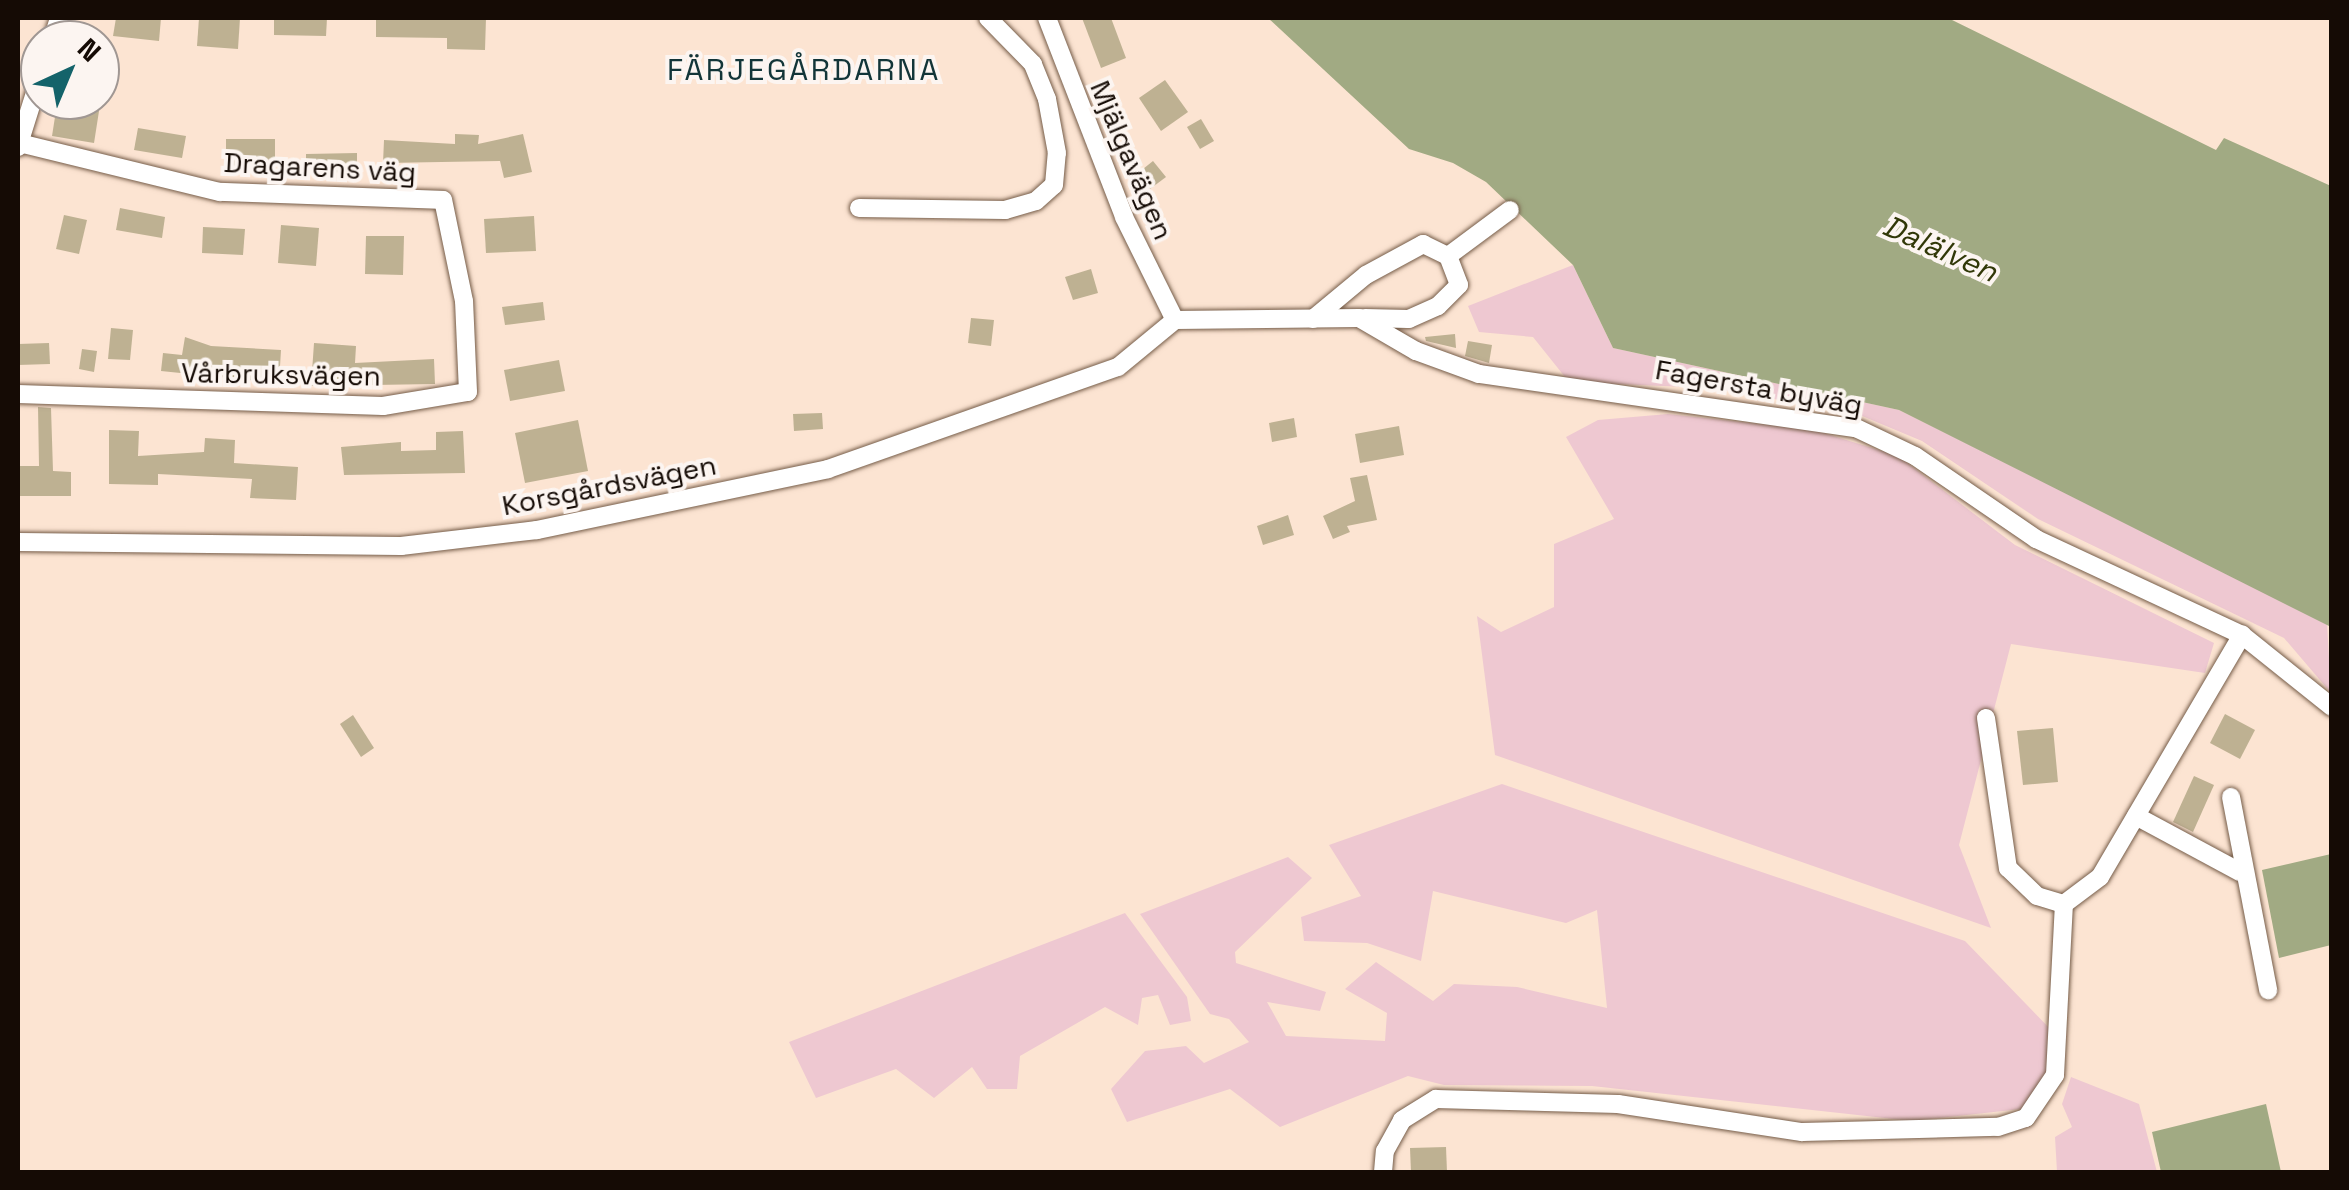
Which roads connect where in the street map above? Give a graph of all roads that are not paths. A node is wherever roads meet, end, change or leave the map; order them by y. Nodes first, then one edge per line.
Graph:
1 (988, 18) edge
2 (1047, 18) edge
3 (26, 120) edge
4 (18, 145) edge
5 (443, 200) joint
6 (858, 208) dead end
7 (1510, 210) dead end
8 (1448, 256) junction
9 (1359, 318) junction
10 (1313, 319) junction
11 (1175, 320) junction
12 (18, 394) edge
13 (18, 542) edge
14 (2242, 635) junction
15 (2332, 707) edge
16 (1986, 718) dead end
17 (2231, 797) dead end
18 (2136, 816) junction
19 (2240, 872) junction
20 (2064, 904) junction
21 (2268, 990) dead end
22 (1383, 1172) edge

1 - 6 street
2 - 11 street, Mjälgavägen
3 - 4 street
4 - 5 street, Dragarens väg
5 - 12 street, Vårbruksvägen
7 - 8 street
8 - 9 street
8 - 10 street
9 - 10 street
9 - 14 street, Fagersta byväg
10 - 11 street
11 - 13 street, Korsgårdsvägen
14 - 15 street, Fagersta byväg
14 - 18 street
16 - 20 street
17 - 19 street
18 - 19 street
18 - 20 street
19 - 21 street
20 - 22 street

